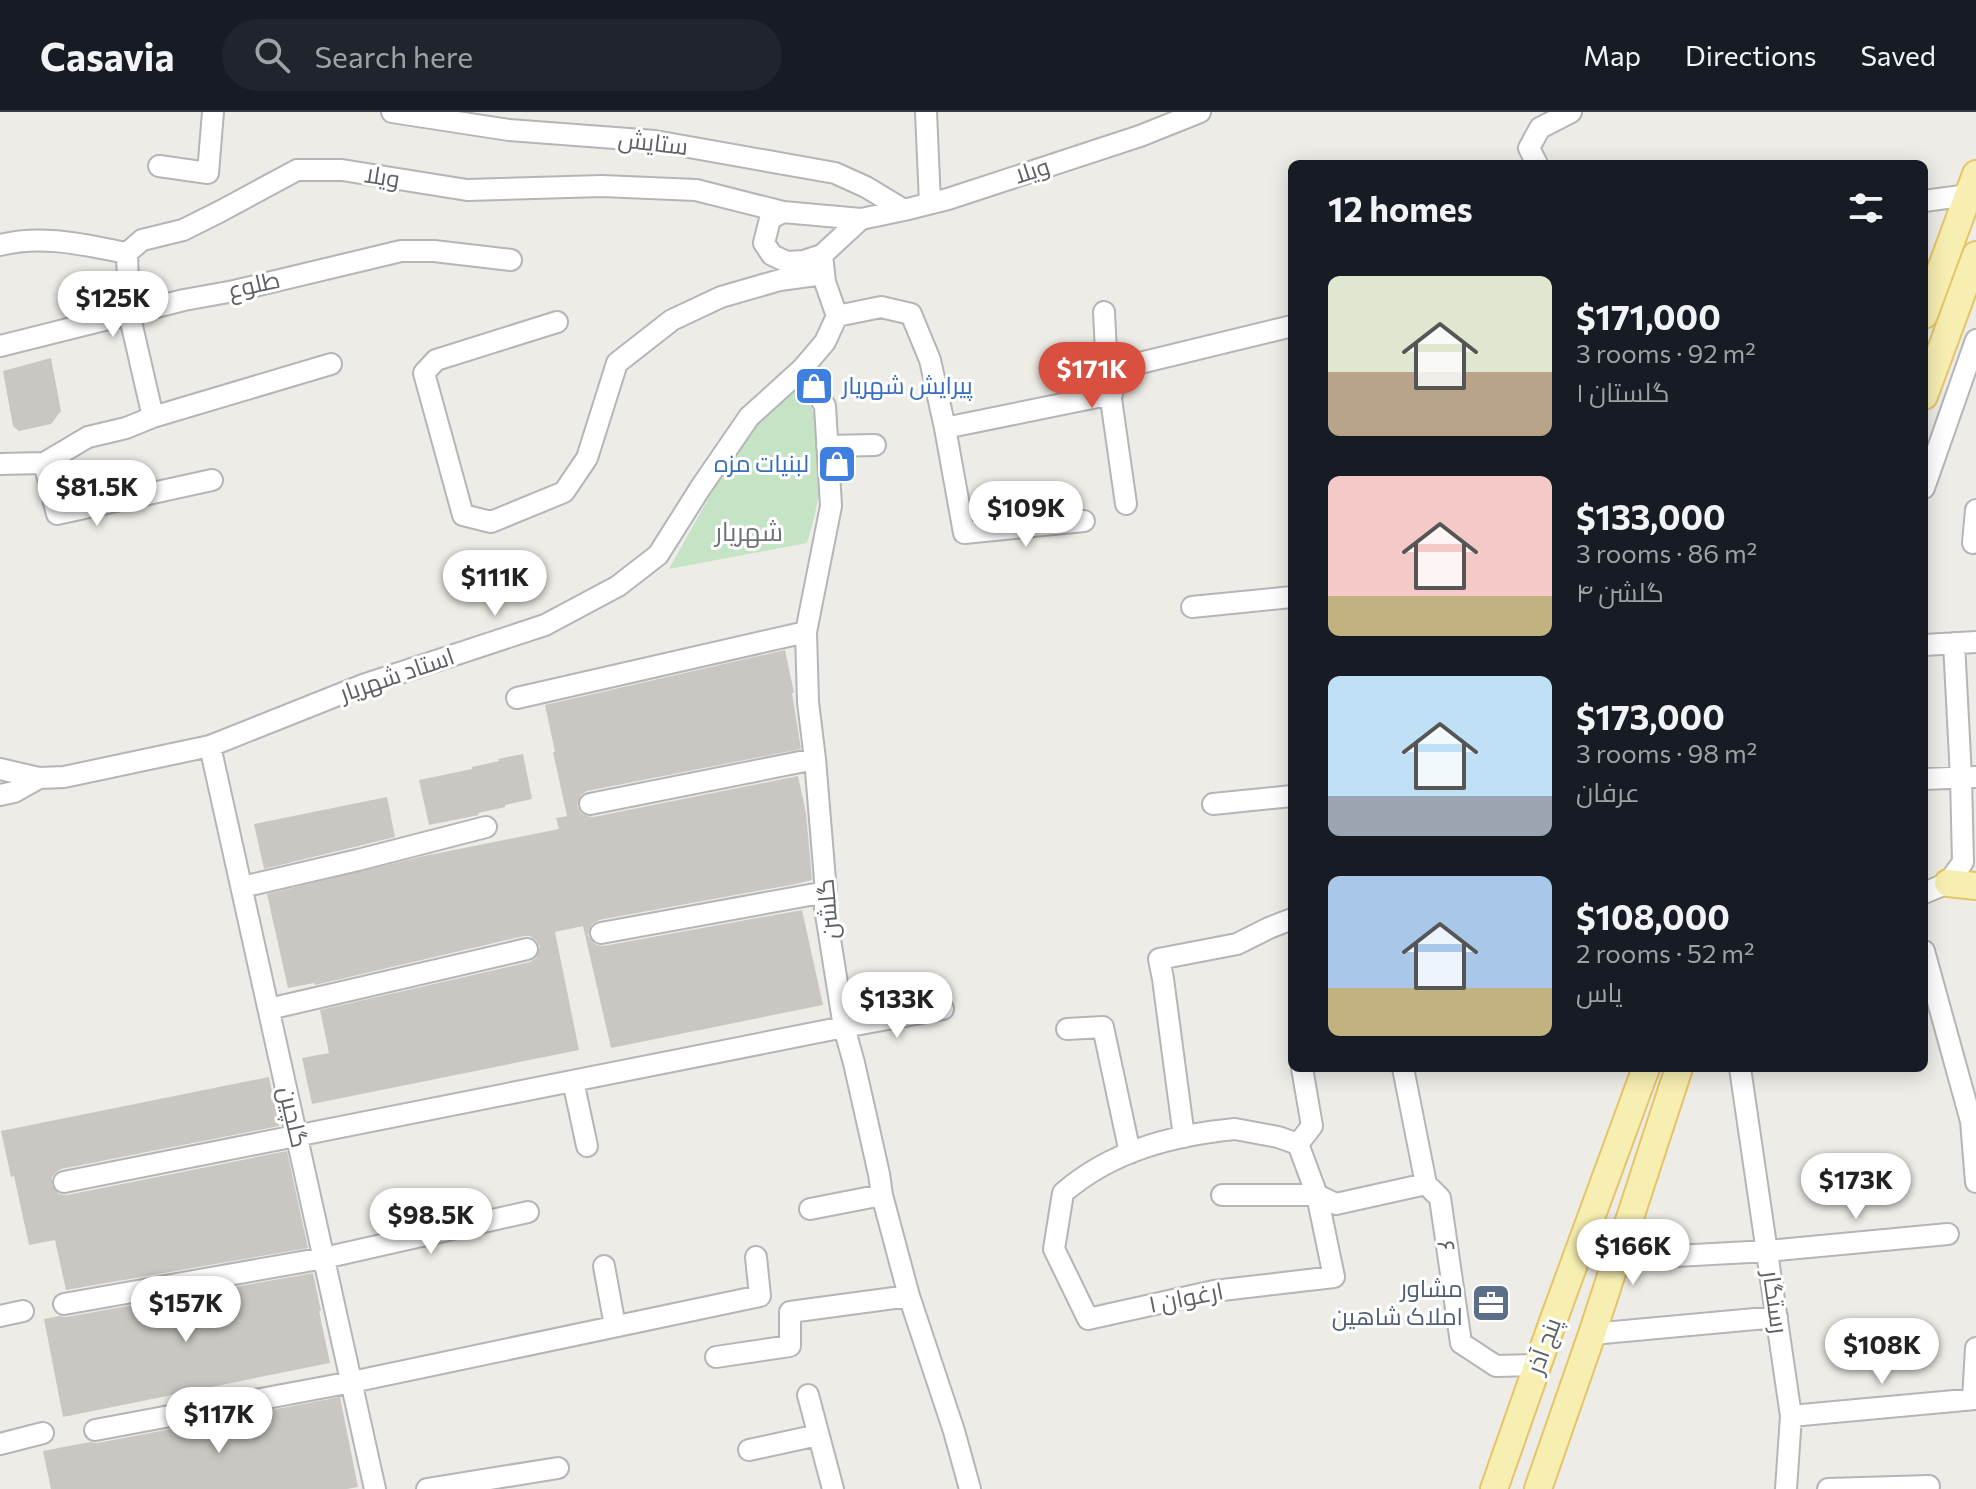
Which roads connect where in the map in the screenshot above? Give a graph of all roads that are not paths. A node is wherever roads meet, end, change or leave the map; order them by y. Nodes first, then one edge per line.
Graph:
1 (213, 112) edge
2 (392, 112) edge
3 (926, 112) edge
4 (1199, 112) edge
5 (1571, 112) edge
6 (1535, 160) edge
7 (159, 166) dead end
8 (1972, 184) edge
9 (1928, 200) edge
10 (930, 203) junction
11 (904, 210) junction
12 (783, 212) junction
13 (861, 219) junction
14 (0, 245) edge
15 (127, 253) junction
16 (1976, 255) edge
17 (511, 260) dead end
18 (823, 264) junction
19 (1928, 304) edge
20 (1104, 312) dead end
21 (129, 313) junction
22 (837, 316) junction
23 (557, 322) dead end
24 (1288, 327) edge
25 (1976, 340) edge
26 (0, 346) edge
27 (331, 364) dead end
28 (802, 369) junction
29 (1970, 369) edge
30 (1107, 371) junction
31 (1928, 384) edge
32 (1112, 394) junction
33 (153, 417) junction
34 (945, 428) junction
35 (875, 445) dead end
36 (827, 446) junction
37 (44, 463) junction
38 (0, 464) edge
39 (1928, 478) edge
40 (212, 480) dead end
41 (1126, 504) dead end
42 (1976, 510) edge
43 (1084, 521) dead end
44 (1973, 543) dead end
45 (1288, 597) edge
46 (1192, 607) dead end
47 (806, 632) junction
48 (1976, 642) edge
49 (1954, 643) junction
50 (1928, 645) edge
51 (517, 698) dead end
52 (210, 746) junction
53 (815, 759) junction
54 (0, 769) edge
55 (1969, 777) edge
56 (39, 778) junction
57 (1928, 779) edge
58 (0, 795) edge
59 (1288, 796) edge
60 (590, 804) dead end
61 (1213, 804) dead end
62 (486, 827) dead end
63 (1976, 886) edge
64 (242, 887) junction
65 (1936, 888) edge
66 (826, 892) junction
67 (1288, 921) edge
68 (601, 933) dead end
69 (527, 949) dead end
70 (1928, 965) edge
71 (269, 1009) junction
72 (943, 1009) dead end
73 (844, 1027) junction
74 (1067, 1029) dead end
75 (1303, 1072) edge
76 (1404, 1072) edge
77 (1645, 1072) edge
78 (1678, 1072) edge
79 (1741, 1072) edge
80 (573, 1081) junction
81 (297, 1137) junction
82 (1184, 1137) junction
83 (1298, 1144) junction
84 (587, 1146) dead end
85 (1130, 1153) junction
86 (64, 1182) dead end
87 (1976, 1182) edge
88 (1426, 1184) junction
89 (882, 1195) junction
90 (1222, 1195) dead end
91 (1317, 1195) junction
92 (810, 1209) dead end
93 (528, 1212) dead end
94 (1948, 1234) dead end
95 (1768, 1251) junction
96 (756, 1257) dead end
97 (1657, 1257) dead end
98 (324, 1258) junction
99 (604, 1266) dead end
100 (909, 1296) junction
101 (64, 1304) dead end
102 (23, 1311) dead end
103 (0, 1316) edge
104 (1777, 1317) junction
105 (615, 1326) junction
106 (1592, 1334) junction
107 (1976, 1348) edge
108 (716, 1357) dead end
109 (1537, 1365) junction
110 (352, 1382) junction
111 (808, 1395) dead end
112 (1974, 1399) edge
113 (1791, 1416) junction
114 (95, 1430) dead end
115 (43, 1433) dead end
116 (818, 1435) junction
117 (0, 1444) edge
118 (749, 1450) dead end
119 (558, 1468) dead end
120 (1929, 1486) dead end
121 (375, 1489) edge
122 (427, 1489) edge
123 (833, 1489) edge
124 (970, 1489) edge
125 (1494, 1489) edge
126 (1538, 1489) edge
127 (1786, 1489) edge
128 (1828, 1489) edge

1 - 7 street
2 - 11 street, ستایش
3 - 10 street
4 - 10 street, ویلا
5 - 6 street
8 - 9 street
8 - 19 main road
10 - 11 street, ویلا
11 - 13 street, ویلا
12 - 13 street, ویلا
12 - 15 street, ویلا
12 - 18 street
13 - 18 street
14 - 15 street
15 - 21 street
16 - 31 main road
17 - 21 street, طلوع
18 - 22 street
18 - 23 street
20 - 30 street
21 - 26 street, طلوع
21 - 33 street
22 - 28 street, استاد شهریار
22 - 34 street
24 - 30 street
25 - 29 street
27 - 33 street
28 - 36 street, گلشن
28 - 52 street, استاد شهریار
29 - 31 street
29 - 39 street
30 - 32 street
32 - 34 street
32 - 41 street
33 - 37 street
34 - 43 street
35 - 36 street
36 - 47 street, گلشن
37 - 38 street
37 - 40 street
42 - 44 street
45 - 46 street
47 - 51 street
47 - 53 street, گلشن
48 - 49 street
49 - 50 street
49 - 55 street
52 - 56 street, استاد شهریار
52 - 64 street, گلچین
53 - 60 street
53 - 66 street, گلشن
54 - 56 street, استاد شهریار
55 - 57 street
55 - 65 street
56 - 58 street
59 - 61 street
62 - 64 street
63 - 65 main road
64 - 71 street, گلچین
66 - 68 street
66 - 73 street, گلشن
67 - 82 street
69 - 71 street
70 - 87 street
71 - 81 street, گلچین
72 - 73 street
73 - 80 street
73 - 89 street, گلشن
74 - 85 street
75 - 83 street
76 - 88 street, ۶
77 - 109 main road, پنج آذر
78 - 106 main road, پنج آذر
79 - 95 street, رستگار
80 - 81 street
80 - 84 street
81 - 86 street
81 - 98 street, گلچین
82 - 83 street
82 - 85 street
83 - 91 street
85 - 91 street, ارغوان ۱
88 - 91 street
88 - 109 street, ۶
89 - 92 street
89 - 100 street, گلشن
90 - 91 street
93 - 98 street
94 - 95 street
95 - 97 street
95 - 104 street, رستگار
96 - 105 street
98 - 101 street
98 - 110 street, گلچین
99 - 105 street
100 - 108 street
100 - 124 street, گلشن
102 - 103 street
104 - 106 street
104 - 113 street, رستگار
105 - 110 street
106 - 126 main road, پنج آذر
107 - 112 street
109 - 125 main road, پنج آذر
110 - 114 street
110 - 121 street, گلچین
111 - 116 street
112 - 113 street
113 - 127 street, رستگار
115 - 117 street
116 - 118 street
116 - 123 street
119 - 122 street
120 - 128 street

